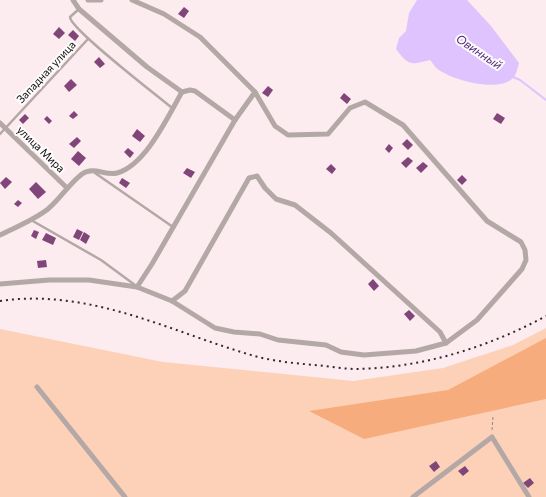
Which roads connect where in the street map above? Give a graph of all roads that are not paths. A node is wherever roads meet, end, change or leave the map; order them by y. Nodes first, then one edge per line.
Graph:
1 (73, 0) edge
2 (88, 0) edge
3 (101, 0) edge
4 (132, 0) edge
5 (79, 9) junction
6 (88, 39) junction
7 (182, 92) junction
8 (255, 92) junction
9 (173, 108) junction
10 (235, 120) junction
11 (0, 123) edge
12 (5, 128) junction
13 (0, 134) edge
14 (92, 170) junction
15 (67, 188) junction
16 (31, 220) junction
17 (174, 227) junction
18 (0, 235) edge
19 (0, 284) edge
20 (137, 287) junction
21 (172, 301) junction
22 (446, 342) junction
23 (37, 387) dead end
24 (126, 497) edge
25 (413, 497) edge
26 (529, 497) edge

1 - 5 street
2 - 3 street
4 - 8 street
5 - 6 lane
5 - 7 street
6 - 9 lane
6 - 12 lane, Западная улица
7 - 9 street
7 - 10 street
8 - 10 street
8 - 22 street
9 - 14 street
10 - 17 street
11 - 12 street, улица Мира
12 - 13 lane, Западная улица
12 - 15 street, улица Мира
14 - 15 street
14 - 17 lane
15 - 16 street
16 - 18 street
16 - 20 lane
17 - 20 street
19 - 20 street
20 - 21 street
21 - 22 street
21 - 22 street
23 - 24 street
25 - 26 street

